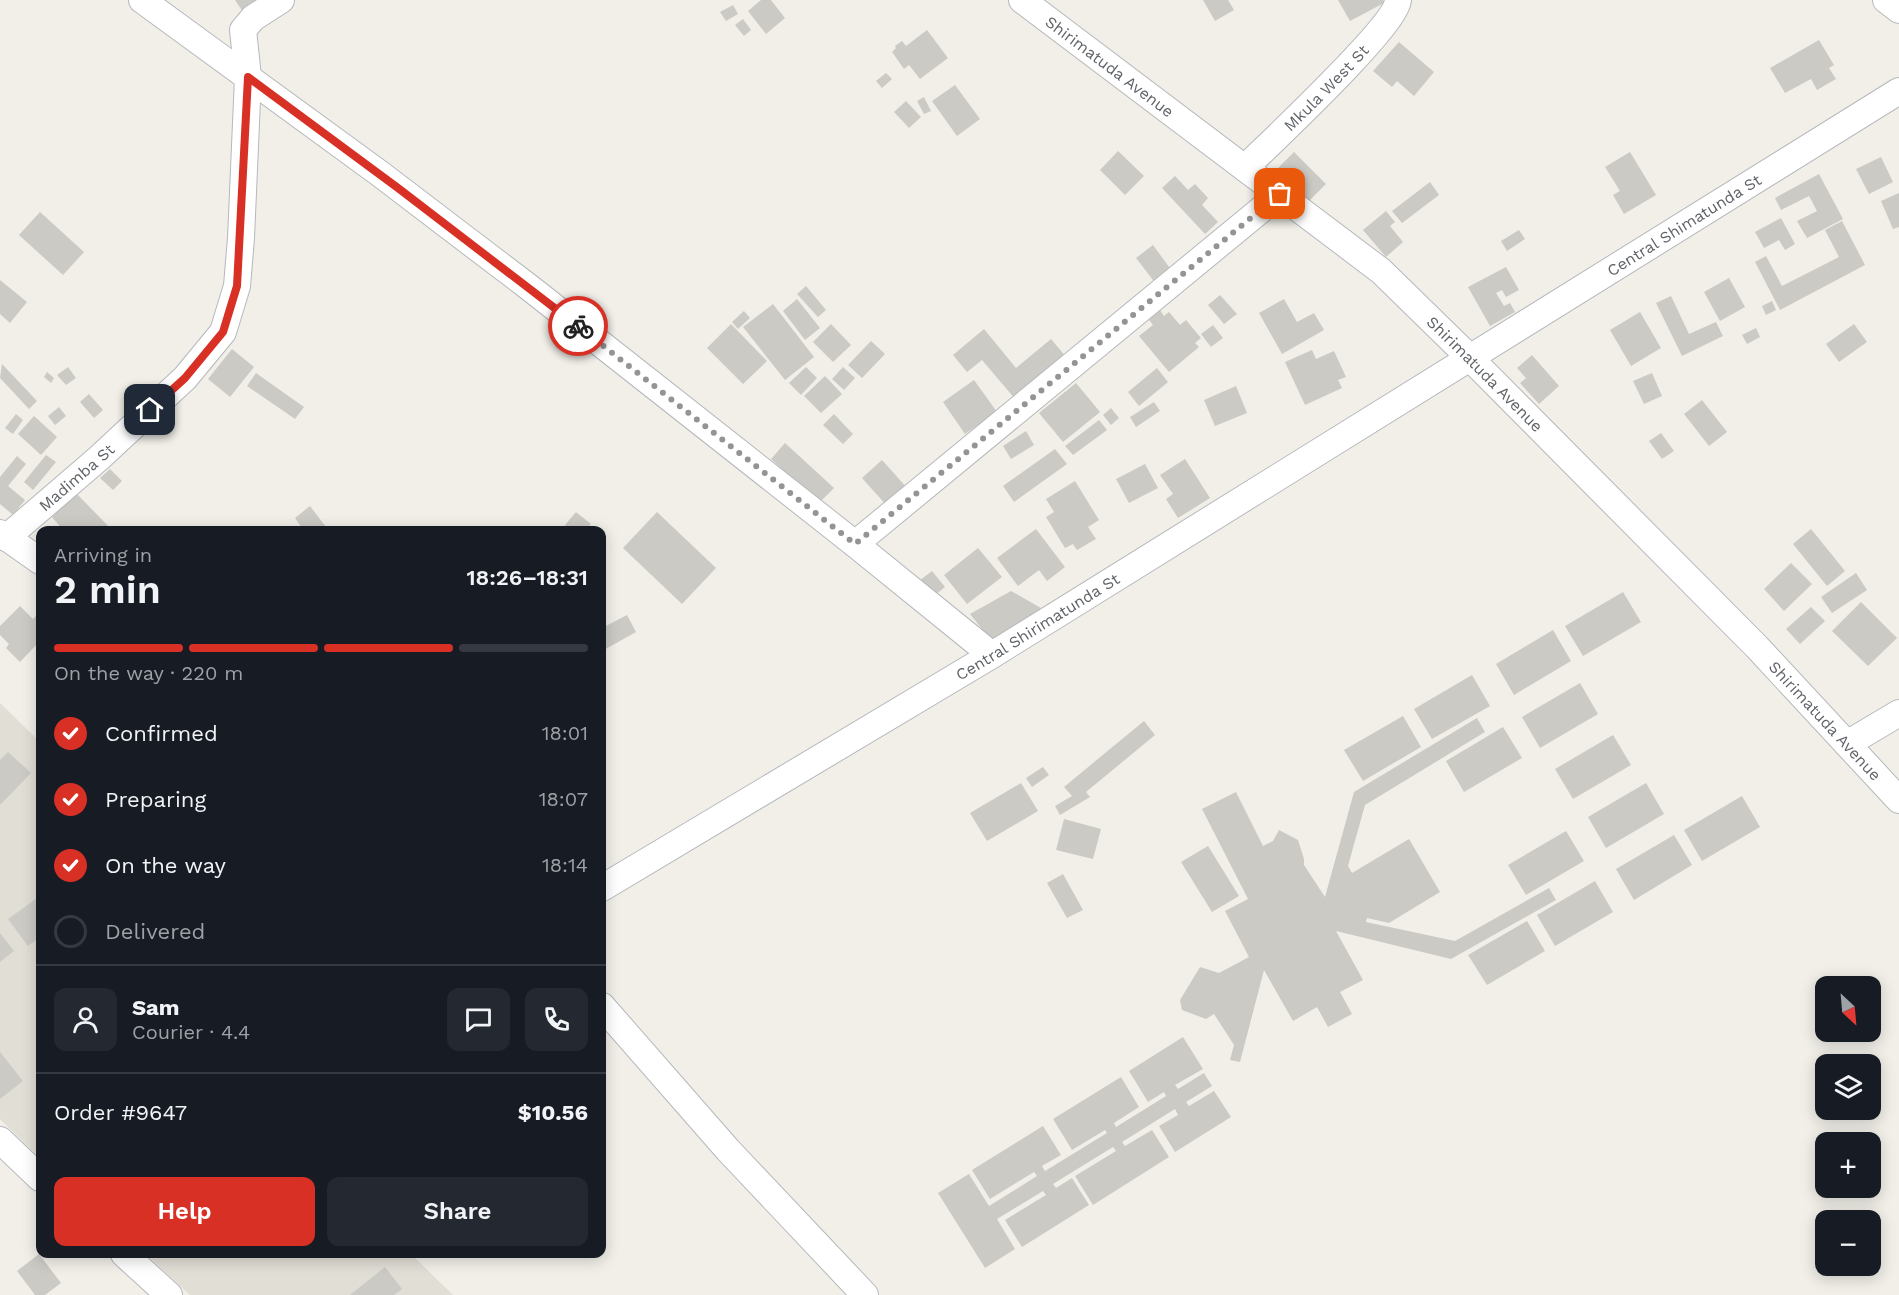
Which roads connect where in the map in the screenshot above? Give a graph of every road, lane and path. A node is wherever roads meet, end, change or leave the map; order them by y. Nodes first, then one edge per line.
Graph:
1 (142, 0) edge
2 (281, 0) edge
3 (1022, 0) edge
4 (1398, 0) edge
5 (1886, 0) edge
6 (1899, 10) edge
7 (248, 77) junction
8 (1899, 92) edge
9 (1245, 168) junction
10 (1280, 194) junction
11 (1470, 358) junction
12 (3, 535) edge
13 (855, 544) junction
14 (36, 558) edge
15 (992, 656) junction
16 (1899, 713) edge
17 (1847, 744) junction
18 (1899, 800) edge
19 (606, 886) edge
20 (606, 1011) edge
21 (0, 1140) edge
22 (36, 1174) edge
23 (128, 1258) edge
24 (169, 1295) edge
25 (865, 1295) edge

1 - 7 street
2 - 7 street, Madimba St
3 - 9 street, Shirimatuda Avenue
4 - 9 street, Mkula West St
5 - 6 street
7 - 12 street, Madimba St
7 - 13 street
8 - 11 street, Central Shimatunda St
9 - 10 street, Shirimatuda Avenue
10 - 11 street, Shirimatuda Avenue
10 - 13 street
11 - 15 street, Central Shirimatunda St
11 - 17 street, Shirimatuda Avenue
12 - 14 street
13 - 15 street
15 - 19 street, Central Shirimatunda St
16 - 17 street
17 - 18 street, Shirimatuda Avenue
20 - 25 street
21 - 22 street
23 - 24 street

